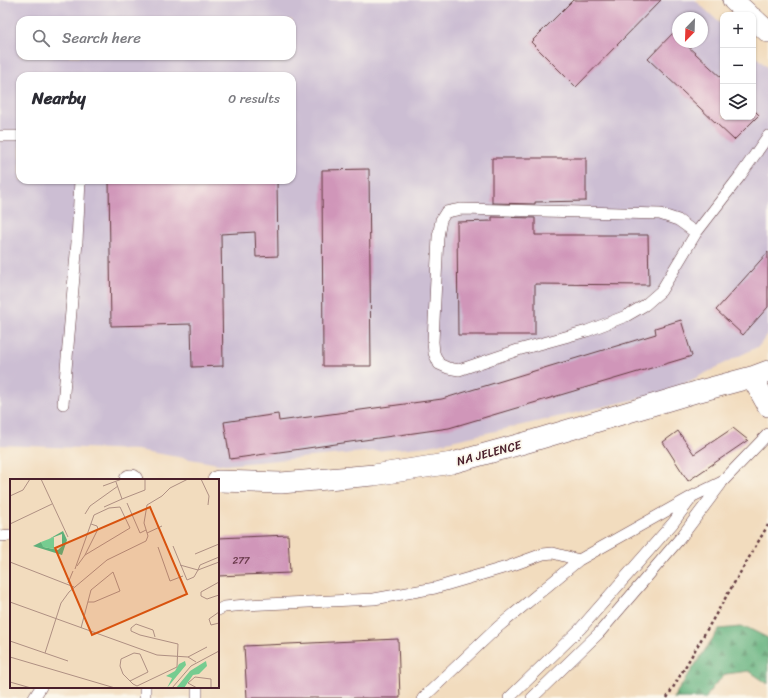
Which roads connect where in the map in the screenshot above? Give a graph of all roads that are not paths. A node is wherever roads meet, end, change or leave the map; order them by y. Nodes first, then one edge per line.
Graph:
1 (733, 0) edge
2 (746, 12) edge
3 (756, 21) edge
4 (768, 32) edge
5 (0, 136) edge
6 (16, 136) edge
7 (768, 136) edge
8 (80, 184) edge
9 (696, 233) junction
10 (760, 374) edge
11 (63, 404) dead end
12 (768, 406) edge
13 (768, 434) edge
14 (219, 481) edge
15 (722, 482) junction
16 (693, 496) junction
17 (10, 535) edge
18 (0, 536) edge
19 (579, 560) junction
20 (219, 610) edge
21 (40, 688) edge
22 (34, 698) edge
23 (423, 698) edge
24 (509, 698) edge
25 (532, 698) edge

1 - 2 street
3 - 4 street
5 - 6 lane
7 - 9 lane
8 - 11 lane
9 - 9 lane
10 - 12 street
10 - 14 street, NA JELENCE
13 - 15 lane
15 - 16 lane
15 - 25 lane
16 - 19 lane
16 - 24 lane
17 - 18 lane
19 - 20 lane
19 - 23 lane
21 - 22 lane

